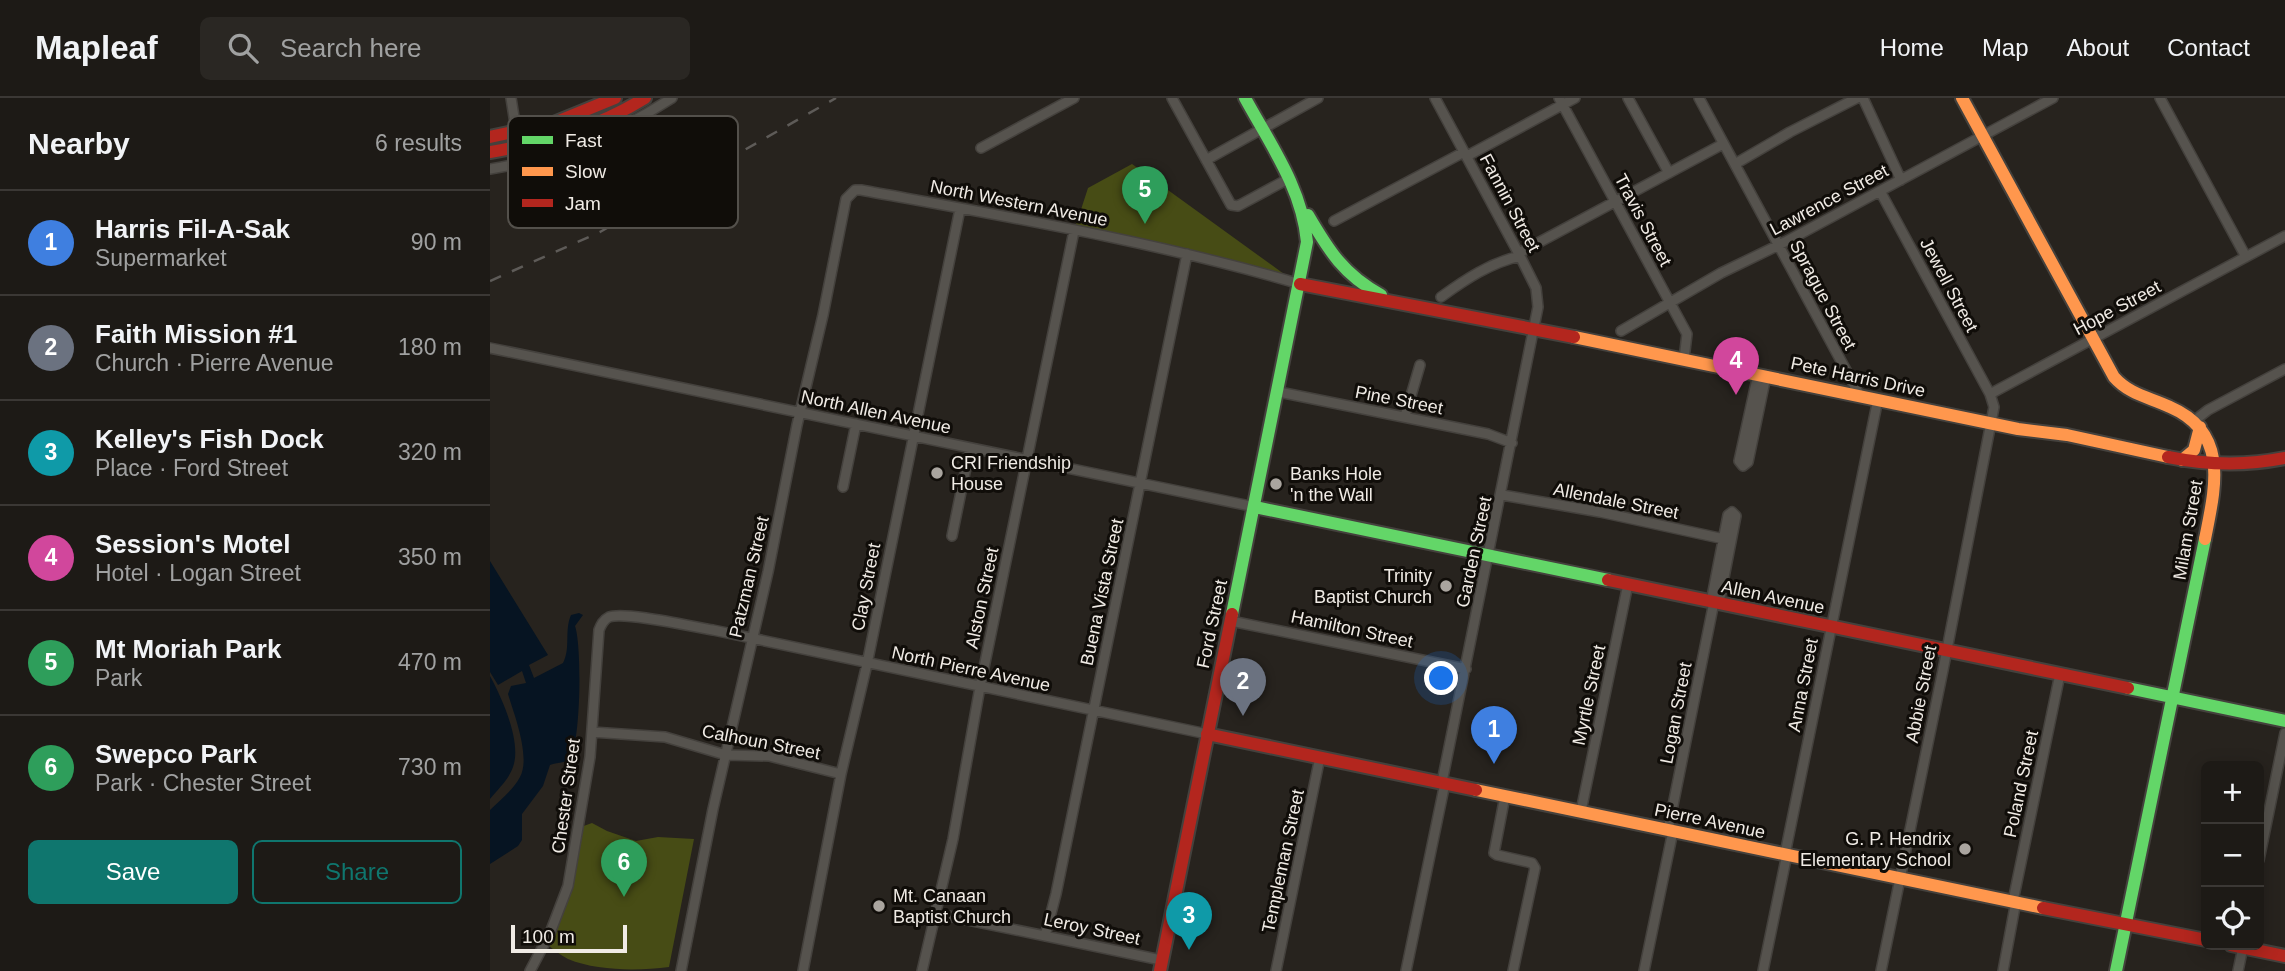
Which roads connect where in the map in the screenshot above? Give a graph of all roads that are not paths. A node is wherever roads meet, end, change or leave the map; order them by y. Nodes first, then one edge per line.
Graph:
1 (511, 98) edge
2 (615, 98) edge
3 (645, 98) edge
4 (671, 98) edge
5 (1074, 98) edge
6 (1172, 98) edge
7 (1245, 98) edge
8 (1318, 98) edge
9 (1435, 98) edge
10 (1575, 98) edge
11 (1628, 98) edge
12 (1699, 98) edge
13 (1857, 98) edge
14 (1863, 98) edge
15 (1962, 98) edge
16 (2053, 98) edge
17 (2160, 98) edge
18 (1561, 101) edge
19 (2040, 101) edge
20 (514, 116) edge
21 (574, 116) edge
22 (610, 116) edge
23 (643, 116) edge
24 (1261, 128) junction
25 (508, 134) edge
26 (1983, 136) junction
27 (490, 137) edge
28 (1723, 144) junction
29 (982, 148) dead end
30 (508, 150) edge
31 (490, 152) edge
32 (1465, 154) junction
33 (1206, 160) junction
34 (1735, 164) junction
35 (508, 165) edge
36 (490, 169) edge
37 (1669, 173) junction
38 (1288, 179) junction
39 (1901, 180) junction
40 (1880, 191) junction
41 (852, 192) joint
42 (1298, 198) junction
43 (1615, 202) junction
44 (960, 209) junction
45 (1334, 222) dead end
46 (1074, 231) junction
47 (2285, 236) edge
48 (1778, 245) junction
49 (1187, 254) junction
50 (1519, 254) junction
51 (2246, 257) junction
52 (1300, 284) junction
53 (1441, 297) dead end
54 (1670, 302) junction
55 (1398, 303) junction
56 (1535, 328) junction
57 (1621, 331) dead end
58 (2092, 340) junction
59 (490, 348) edge
60 (1684, 359) junction
61 (1420, 365) dead end
62 (2285, 369) edge
63 (1762, 375) junction
64 (1279, 392) junction
65 (1990, 394) junction
66 (1860, 396) junction
67 (1878, 399) junction
68 (800, 412) junction
69 (1405, 416) junction
70 (1990, 422) junction
71 (856, 424) junction
72 (2197, 424) junction
73 (913, 436) junction
74 (1512, 443) junction
75 (970, 448) junction
76 (2285, 458) edge
77 (1026, 459) junction
78 (2182, 460) junction
79 (2216, 464) junction
80 (1140, 483) junction
81 (843, 487) dead end
82 (1502, 495) junction
83 (1255, 507) junction
84 (952, 536) dead end
85 (1724, 539) junction
86 (1489, 555) junction
87 (1628, 584) junction
88 (1715, 602) junction
89 (605, 620) joint
90 (1231, 621) junction
91 (1831, 626) junction
92 (751, 639) junction
93 (1946, 650) junction
94 (867, 664) junction
95 (1466, 669) junction
96 (2060, 674) junction
97 (980, 687) junction
98 (2172, 698) junction
99 (1094, 711) junction
100 (2285, 721) edge
101 (592, 732) junction
102 (2285, 733) edge
103 (1207, 734) junction
104 (726, 755) junction
105 (1320, 757) junction
106 (841, 774) junction
107 (1444, 783) junction
108 (1505, 796) junction
109 (1581, 811) junction
110 (1670, 830) junction
111 (2264, 836) edge
112 (1786, 854) junction
113 (1900, 878) junction
114 (2015, 901) junction
115 (934, 913) junction
116 (2126, 925) junction
117 (1045, 936) junction
118 (2201, 939) edge
119 (2239, 950) edge
120 (2257, 950) edge
121 (2285, 956) edge
122 (1161, 965) edge
123 (530, 971) edge
124 (681, 971) edge
125 (803, 971) edge
126 (922, 971) edge
127 (1276, 971) edge
128 (1406, 971) edge
129 (1513, 971) edge
130 (1644, 971) edge
131 (1763, 971) edge
132 (1881, 971) edge
133 (2003, 971) edge
134 (2116, 971) edge
135 (2238, 971) edge

1 - 20 street
2 - 21 main road
3 - 22 main road
4 - 23 street
5 - 29 street
6 - 33 street
7 - 24 main road
8 - 24 street
9 - 32 street, Fannin Street
10 - 18 street
11 - 37 street
12 - 28 street, Sprague Street
13 - 34 street
14 - 39 street
15 - 26 main road
16 - 19 street, Lawrence Street
17 - 51 street
18 - 32 street
18 - 43 street, Travis Street
19 - 26 street, Lawrence Street
24 - 33 street
24 - 38 main road
25 - 27 main road
26 - 39 street, Lawrence Street
26 - 58 main road
28 - 34 street, Sprague Street
28 - 37 street
30 - 31 main road
32 - 45 street
32 - 50 street, Fannin Street
33 - 38 street
34 - 48 street, Sprague Street
35 - 36 street
37 - 43 street
38 - 42 main road
39 - 40 street, Lawrence Street
40 - 48 street, Lawrence Street
40 - 65 street, Jewell Street
41 - 44 street, North Western Avenue
41 - 68 street, Patzman Street
42 - 52 main road, Ford Street
42 - 55 main road
43 - 50 street
43 - 54 street, Travis Street
44 - 46 street, North Western Avenue
44 - 73 street, Clay Street
46 - 49 street, North Western Avenue
46 - 77 street, Alston Street
47 - 51 street, Hope Street
48 - 54 street, Lawrence Street
48 - 66 street, Sprague Street
49 - 52 street, North Western Avenue
49 - 80 street, Buena Vista Street
50 - 53 street
50 - 56 street, Fannin Street
51 - 58 street, Hope Street
52 - 55 main road, Pete Harris Drive
52 - 64 main road, Ford Street
54 - 57 street, Lawrence Street
54 - 60 street, Travis Street
55 - 56 main road, Pete Harris Drive
56 - 60 main road, Pete Harris Drive
56 - 74 street, Garden Street
58 - 65 street, Hope Street
58 - 72 main road
59 - 68 street, North Allen Avenue
60 - 63 main road, Pete Harris Drive
61 - 69 street
62 - 72 street
63 - 63 street
63 - 66 main road, Pete Harris Drive
64 - 69 street, Pine Street
64 - 83 main road, Ford Street
65 - 70 street
66 - 67 main road, Pete Harris Drive
67 - 70 main road, Pete Harris Drive
67 - 91 street, Anna Street
68 - 71 street, North Allen Avenue
68 - 92 street, Patzman Street
69 - 74 street, Pine Street
70 - 78 main road, Pete Harris Drive
70 - 93 street, Abbie Street
71 - 73 street, North Allen Avenue
71 - 81 street
72 - 78 main road
72 - 79 main road, Milam Street
73 - 75 street, North Allen Avenue
73 - 94 street, Clay Street
74 - 82 street, Garden Street
75 - 77 street, North Allen Avenue
75 - 84 street
76 - 79 main road, Pete Harris Drive
77 - 80 street, North Allen Avenue
77 - 97 street, Alston Street
78 - 79 main road, Pete Harris Drive
79 - 98 main road, Milam Street
80 - 83 street, North Allen Avenue
80 - 99 street, Buena Vista Street
82 - 85 street, Allendale Street
82 - 86 street, Garden Street
83 - 86 main road, Allen Avenue
83 - 90 main road, Ford Street
85 - 88 street, Logan Street
85 - 88 street, Logan Street
86 - 87 main road, Allen Avenue
86 - 95 street, Garden Street
87 - 88 main road, Allen Avenue
87 - 109 street, Myrtle Street
88 - 91 main road, Allen Avenue
88 - 110 street, Logan Street
89 - 92 street, North Pierre Avenue
89 - 101 street, Chester Street
90 - 95 street, Hamilton Street
90 - 103 main road, Ford Street
91 - 93 main road, Allen Avenue
91 - 112 street, Anna Street
92 - 94 street, North Pierre Avenue
92 - 104 street, Patzman Street
93 - 96 main road, Allen Avenue
93 - 113 street, Abbie Street
94 - 97 street, North Pierre Avenue
94 - 106 street, Clay Street
95 - 107 street, Garden Street
96 - 98 main road, Allen Avenue
96 - 114 street, Poland Street
97 - 99 street, North Pierre Avenue
97 - 115 street, Alston Street
98 - 100 main road, Allen Avenue
98 - 116 main road, Milam Street
99 - 103 street, North Pierre Avenue
99 - 117 street, Buena Vista Street
101 - 104 street, Calhoun Street
101 - 123 street, Chester Street
102 - 111 street
103 - 105 main road, Pierre Avenue
103 - 122 main road, Ford Street
104 - 106 street, Calhoun Street
104 - 124 street, Patzman Street
105 - 107 main road, Pierre Avenue
105 - 127 street, Templeman Street
106 - 125 street, Clay Street
107 - 108 main road, Pierre Avenue
107 - 128 street, Garden Street
108 - 109 main road, Pierre Avenue
108 - 129 street
109 - 110 main road, Pierre Avenue
110 - 112 main road, Pierre Avenue
110 - 130 street, Logan Street
112 - 113 main road, Pierre Avenue
112 - 131 street, Anna Street
113 - 114 main road, Pierre Avenue
113 - 132 street, Abbie Street
114 - 116 main road, Pierre Avenue
114 - 133 street, Poland Street
115 - 117 street, Leroy Street
115 - 126 street, Alston Street
116 - 118 main road, Pierre Avenue
116 - 134 main road, Milam Street
117 - 122 street, Leroy Street
119 - 135 street
120 - 121 main road

